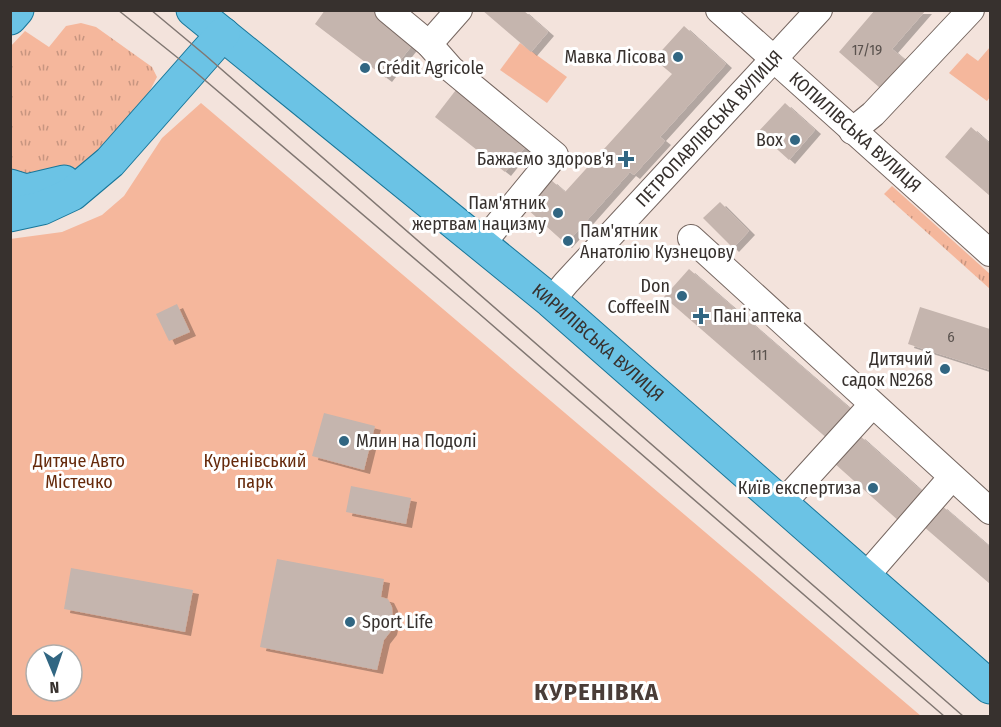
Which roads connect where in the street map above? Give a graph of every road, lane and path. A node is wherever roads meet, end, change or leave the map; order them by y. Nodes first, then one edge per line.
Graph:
1 (17, 10) edge
2 (193, 10) edge
3 (388, 10) edge
4 (459, 10) edge
5 (719, 10) edge
6 (819, 10) edge
7 (971, 10) edge
8 (10, 18) edge
9 (223, 34) junction
10 (429, 44) junction
11 (773, 60) junction
12 (852, 131) junction
13 (110, 162) junction
14 (10, 186) edge
15 (10, 215) edge
16 (691, 238) dead end
17 (482, 244) junction
18 (990, 253) edge
19 (551, 301) junction
20 (872, 405) junction
21 (952, 477) junction
22 (782, 504) junction
23 (990, 512) edge
24 (865, 577) junction
25 (990, 687) edge

1 - 8 main road
2 - 9 main road, КИРИЛІВСЬКА ВУЛИЦЯ
3 - 10 street
4 - 10 street
5 - 11 street, КОПИЛІВСЬКА ВУЛИЦЯ
6 - 11 street, ПЕТРОПАВЛІВСЬКА ВУЛИЦЯ
7 - 12 street
9 - 13 main road
9 - 17 main road, КИРИЛІВСЬКА ВУЛИЦЯ
10 - 17 street
11 - 12 street, КОПИЛІВСЬКА ВУЛИЦЯ
11 - 19 street, ПЕТРОПАВЛІВСЬКА ВУЛИЦЯ
12 - 18 street, КОПИЛІВСЬКА ВУЛИЦЯ
13 - 14 main road
13 - 15 main road
16 - 20 street
17 - 19 main road, КИРИЛІВСЬКА ВУЛИЦЯ
19 - 22 main road, КИРИЛІВСЬКА ВУЛИЦЯ
20 - 21 street
20 - 22 street
21 - 23 street
21 - 24 street
22 - 24 main road, КИРИЛІВСЬКА ВУЛИЦЯ
24 - 25 main road, КИРИЛІВСЬКА ВУЛИЦЯ

